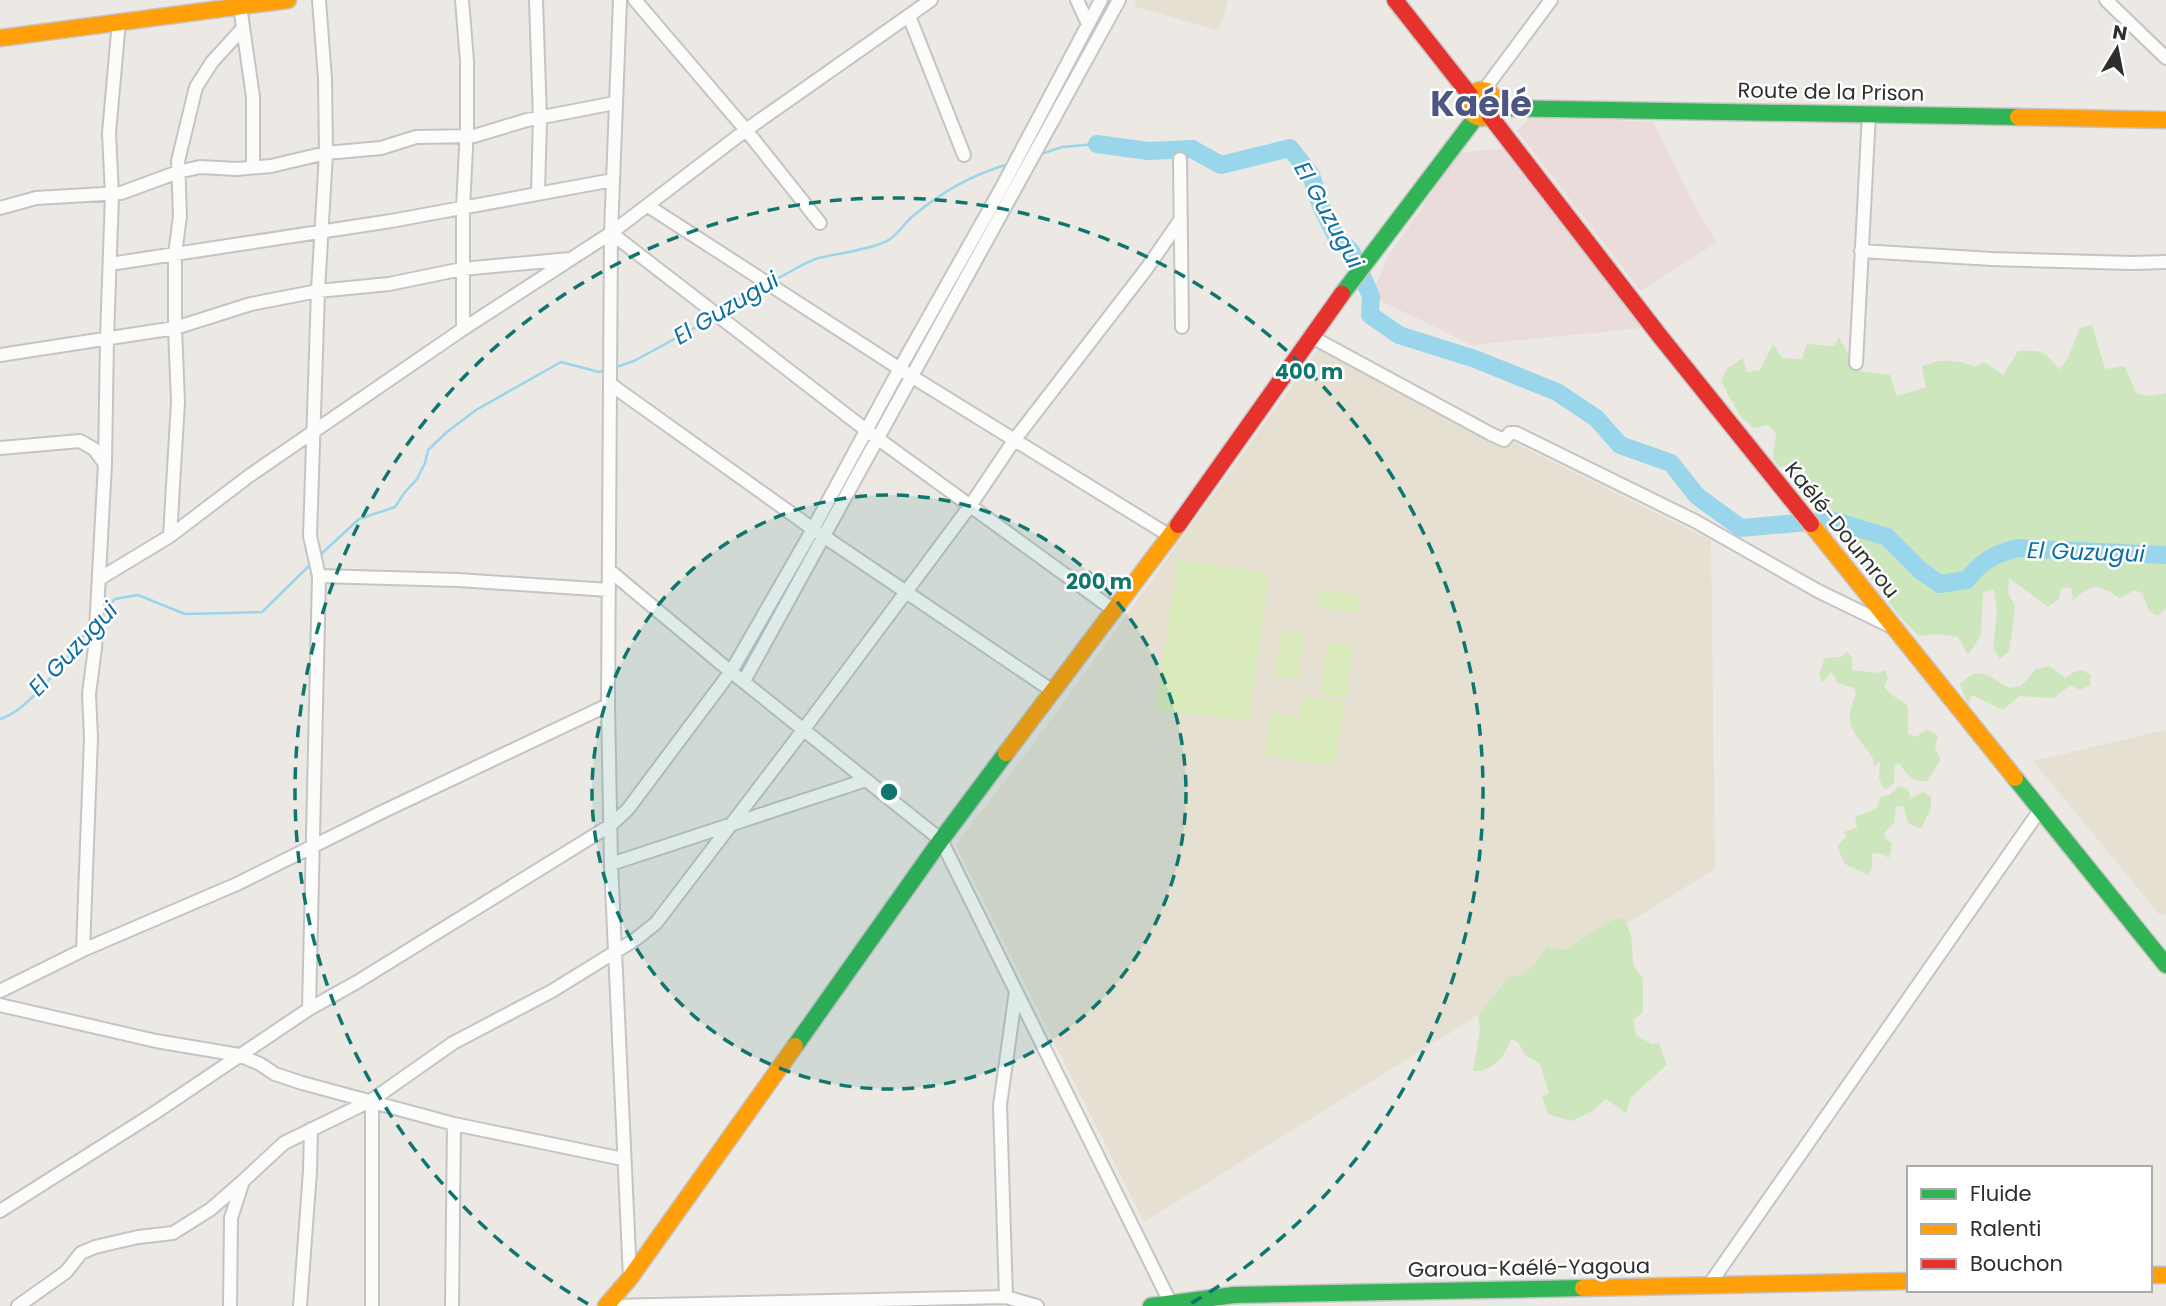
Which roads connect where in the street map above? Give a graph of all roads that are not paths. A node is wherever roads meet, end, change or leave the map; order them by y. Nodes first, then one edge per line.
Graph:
1 (288, 0) edge
2 (319, 0) edge
3 (462, 0) edge
4 (536, 0) edge
5 (620, 0) edge
6 (635, 0) edge
7 (931, 0) edge
8 (1077, 0) edge
9 (1101, 0) edge
10 (1119, 0) edge
11 (1395, 0) edge
12 (1551, 0) edge
13 (2106, 0) edge
14 (240, 6) junction
15 (909, 16) junction
16 (120, 21) junction
17 (1088, 24) junction
18 (243, 28) junction
19 (0, 38) edge
20 (2166, 58) edge
21 (1477, 92) junction
22 (615, 103) junction
23 (1869, 113) junction
24 (1487, 114) junction
25 (540, 118) junction
26 (2166, 120) edge
27 (746, 130) junction
28 (467, 137) junction
29 (326, 153) junction
30 (964, 155) dead end
31 (1180, 159) dead end
32 (253, 167) junction
33 (178, 172) junction
34 (612, 180) junction
35 (538, 192) junction
36 (112, 195) junction
37 (648, 206) junction
38 (0, 208) edge
39 (463, 208) junction
40 (1181, 219) junction
41 (820, 223) dead end
42 (322, 230) junction
43 (611, 233) junction
44 (1861, 251) junction
45 (175, 254) junction
46 (573, 258) junction
47 (2166, 262) edge
48 (110, 264) junction
49 (462, 269) junction
50 (318, 291) junction
51 (1182, 327) dead end
52 (175, 328) junction
53 (463, 329) junction
54 (1310, 336) junction
55 (107, 338) junction
56 (0, 355) edge
57 (1856, 363) dead end
58 (900, 368) junction
59 (911, 376) junction
60 (610, 384) junction
61 (866, 430) junction
62 (315, 432) junction
63 (878, 438) junction
64 (1014, 439) junction
65 (0, 447) edge
66 (105, 464) junction
67 (970, 506) junction
68 (818, 533) junction
69 (170, 536) junction
70 (1170, 536) junction
71 (609, 570) junction
72 (319, 576) junction
73 (99, 579) junction
74 (609, 590) junction
75 (906, 592) junction
76 (1115, 611) junction
77 (1892, 626) junction
78 (732, 670) junction
79 (744, 681) junction
80 (1054, 692) junction
81 (608, 705) junction
82 (804, 729) junction
83 (866, 780) junction
84 (2040, 810) junction
85 (733, 823) junction
86 (611, 825) junction
87 (941, 840) junction
88 (311, 848) junction
89 (611, 864) junction
90 (83, 950) junction
91 (614, 952) junction
92 (2166, 965) edge
93 (1016, 990) junction
94 (0, 991) edge
95 (0, 1005) edge
96 (309, 1009) junction
97 (239, 1055) junction
98 (372, 1100) junction
99 (454, 1124) junction
100 (311, 1129) junction
101 (623, 1159) junction
102 (243, 1181) junction
103 (0, 1211) edge
104 (630, 1278) junction
105 (1907, 1280) edge
106 (1709, 1285) junction
107 (1006, 1297) junction
108 (1170, 1304) edge
109 (18, 1306) edge
110 (230, 1306) edge
111 (300, 1306) edge
112 (372, 1306) edge
113 (452, 1306) edge
114 (608, 1306) edge
115 (1037, 1306) edge
116 (1151, 1306) edge

1 - 14 main road
2 - 29 street
3 - 28 street
4 - 25 street
5 - 22 street
6 - 27 street
7 - 15 street
8 - 17 street
9 - 17 street
10 - 59 street
11 - 21 main road, Kaélé-Doumrou
12 - 21 street
13 - 20 street
14 - 16 main road
14 - 18 street
15 - 27 street
15 - 30 street
16 - 19 main road
16 - 36 street
17 - 58 street
18 - 32 street
18 - 33 street
21 - 24 main road, Kaélé-Doumrou
21 - 24 main road
22 - 25 street
22 - 34 street
23 - 24 main road, Route de la Prison
23 - 26 main road, Route de la Prison
23 - 44 street
24 - 54 main road
24 - 77 main road, Kaélé-Doumrou
25 - 28 street
25 - 35 street
27 - 37 street
27 - 41 street
28 - 29 street
28 - 39 street
29 - 32 street
29 - 42 street
31 - 40 street
32 - 33 street
33 - 36 street
33 - 45 street
34 - 35 street
34 - 43 street
35 - 39 street
36 - 38 street
36 - 48 street
37 - 43 street
37 - 58 street
39 - 42 street
39 - 49 street
40 - 51 street
40 - 64 street
42 - 45 street
42 - 50 street
43 - 46 street
43 - 60 street
43 - 61 street
44 - 47 street
44 - 57 street
45 - 48 street
45 - 52 street
46 - 49 street
46 - 53 street
48 - 55 street
49 - 50 street
49 - 53 street
50 - 52 street
50 - 62 street
52 - 55 street
52 - 69 street
53 - 62 street
54 - 70 main road
54 - 77 street
55 - 56 street
55 - 66 street
58 - 59 street
58 - 61 street
59 - 63 street
59 - 64 street
60 - 68 street
60 - 71 street
61 - 63 street
61 - 68 street
62 - 69 street
62 - 72 street
63 - 67 street
63 - 68 street
64 - 67 street
64 - 70 street
65 - 66 street
66 - 73 street
67 - 75 street
67 - 76 street
68 - 75 street
68 - 78 street
68 - 79 street
69 - 73 street
70 - 76 main road
71 - 74 street
71 - 78 street
72 - 74 street
72 - 88 street
73 - 90 street
74 - 81 street
75 - 80 street
75 - 82 street
76 - 80 main road
77 - 84 main road, Kaélé-Doumrou
78 - 79 street
78 - 86 street
79 - 82 street
80 - 87 main road
81 - 86 street
81 - 88 street
82 - 83 street
82 - 85 street
83 - 85 street
83 - 87 street
84 - 92 main road, Kaélé-Doumrou
84 - 106 street
85 - 89 street
85 - 91 street
86 - 89 street
86 - 96 street
87 - 93 street
87 - 104 main road
88 - 90 street
88 - 96 street
89 - 91 street
90 - 94 street
91 - 98 street
91 - 101 street
93 - 107 street
93 - 108 street
95 - 97 street
96 - 97 street
97 - 98 street
97 - 103 street
98 - 99 street
98 - 100 street
98 - 112 street
99 - 101 street
99 - 113 street
100 - 102 street
100 - 111 street
101 - 104 street
102 - 109 street
102 - 110 street
104 - 114 main road
105 - 106 main road, Garoua-Kaélé-Yagoua
106 - 108 main road, Garoua-Kaélé-Yagoua
107 - 114 street
107 - 115 street
108 - 116 main road, Garoua-Kaélé-Yagoua

